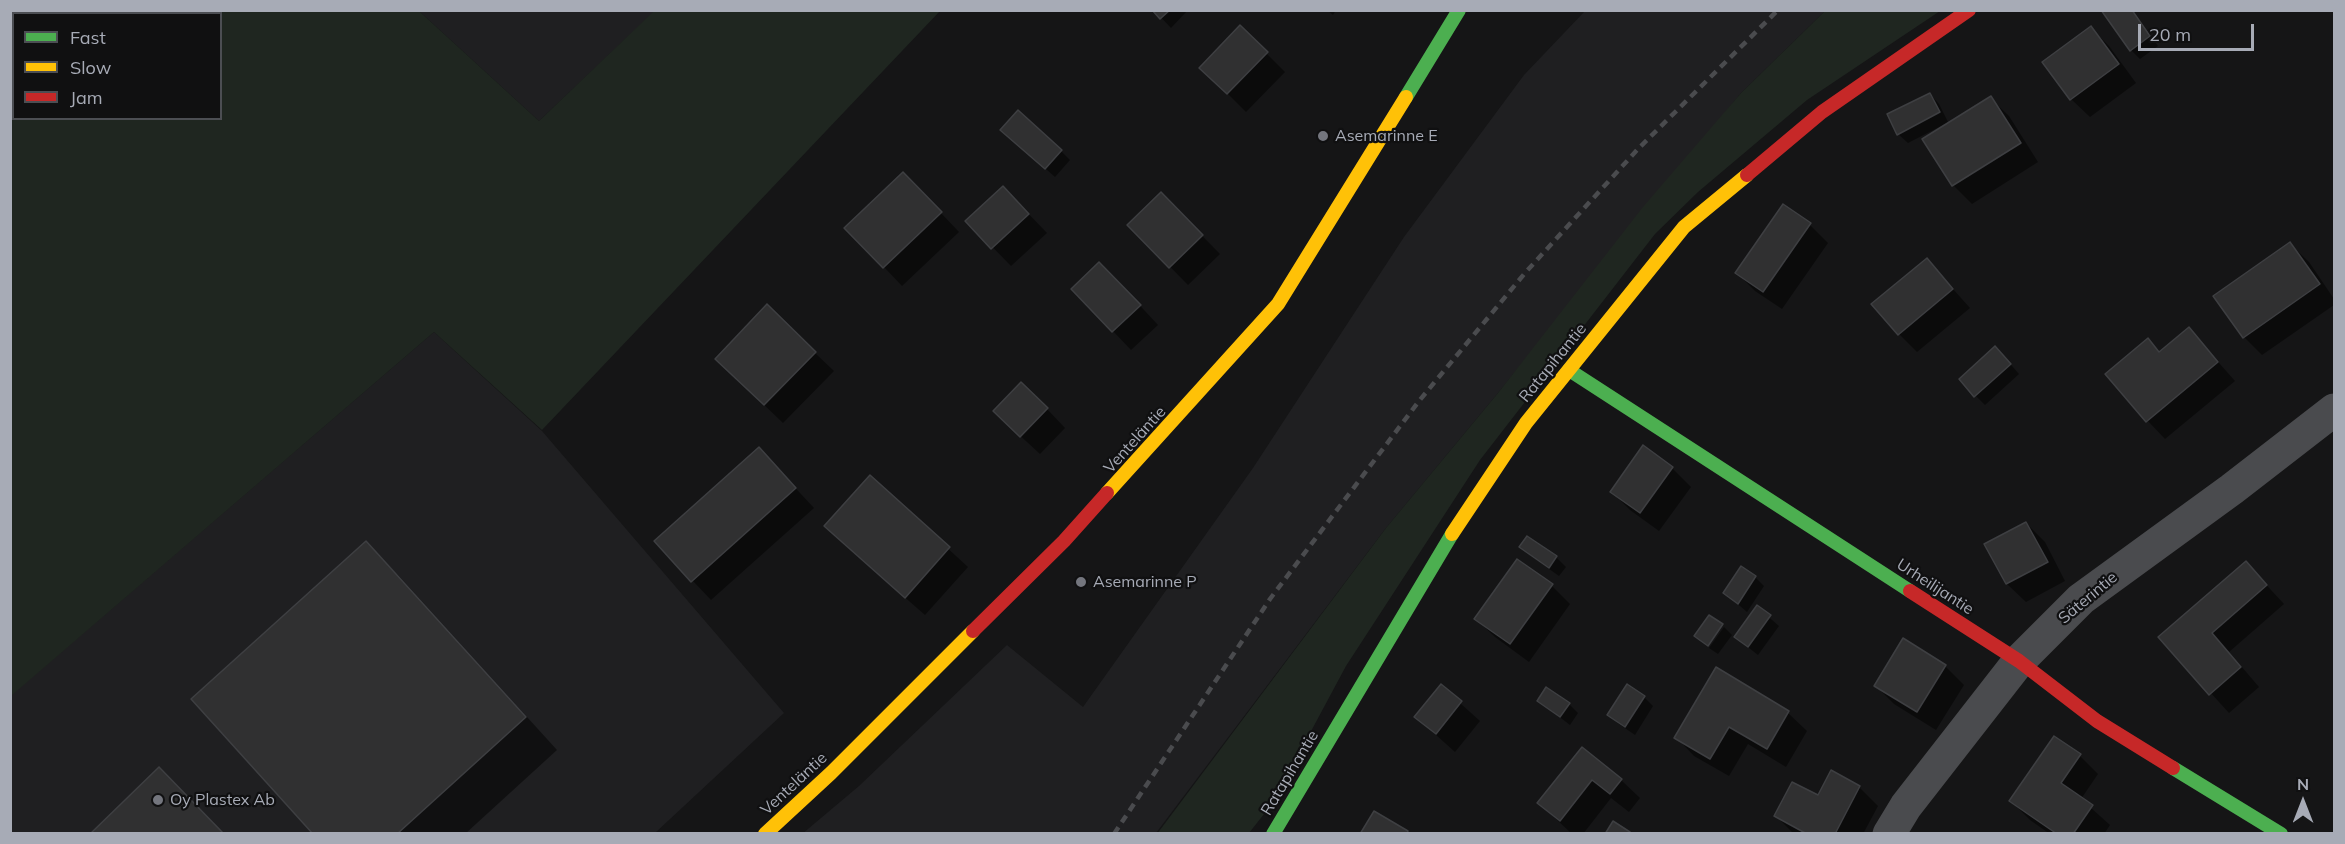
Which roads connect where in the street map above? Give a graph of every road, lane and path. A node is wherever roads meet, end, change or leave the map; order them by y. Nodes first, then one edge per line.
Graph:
1 (1459, 10) edge
2 (1969, 10) edge
3 (1569, 370) junction
4 (2334, 410) edge
5 (2019, 661) junction
6 (765, 834) edge
7 (1273, 834) edge
8 (1889, 834) edge
9 (2281, 834) edge

1 - 6 main road, Venteläntie
2 - 3 main road, Ratapihantie
3 - 5 main road, Urheilijantie
3 - 7 main road, Ratapihantie
4 - 5 street, Säterintie
5 - 8 street, Säterintie
5 - 9 main road, Urheilijantie

